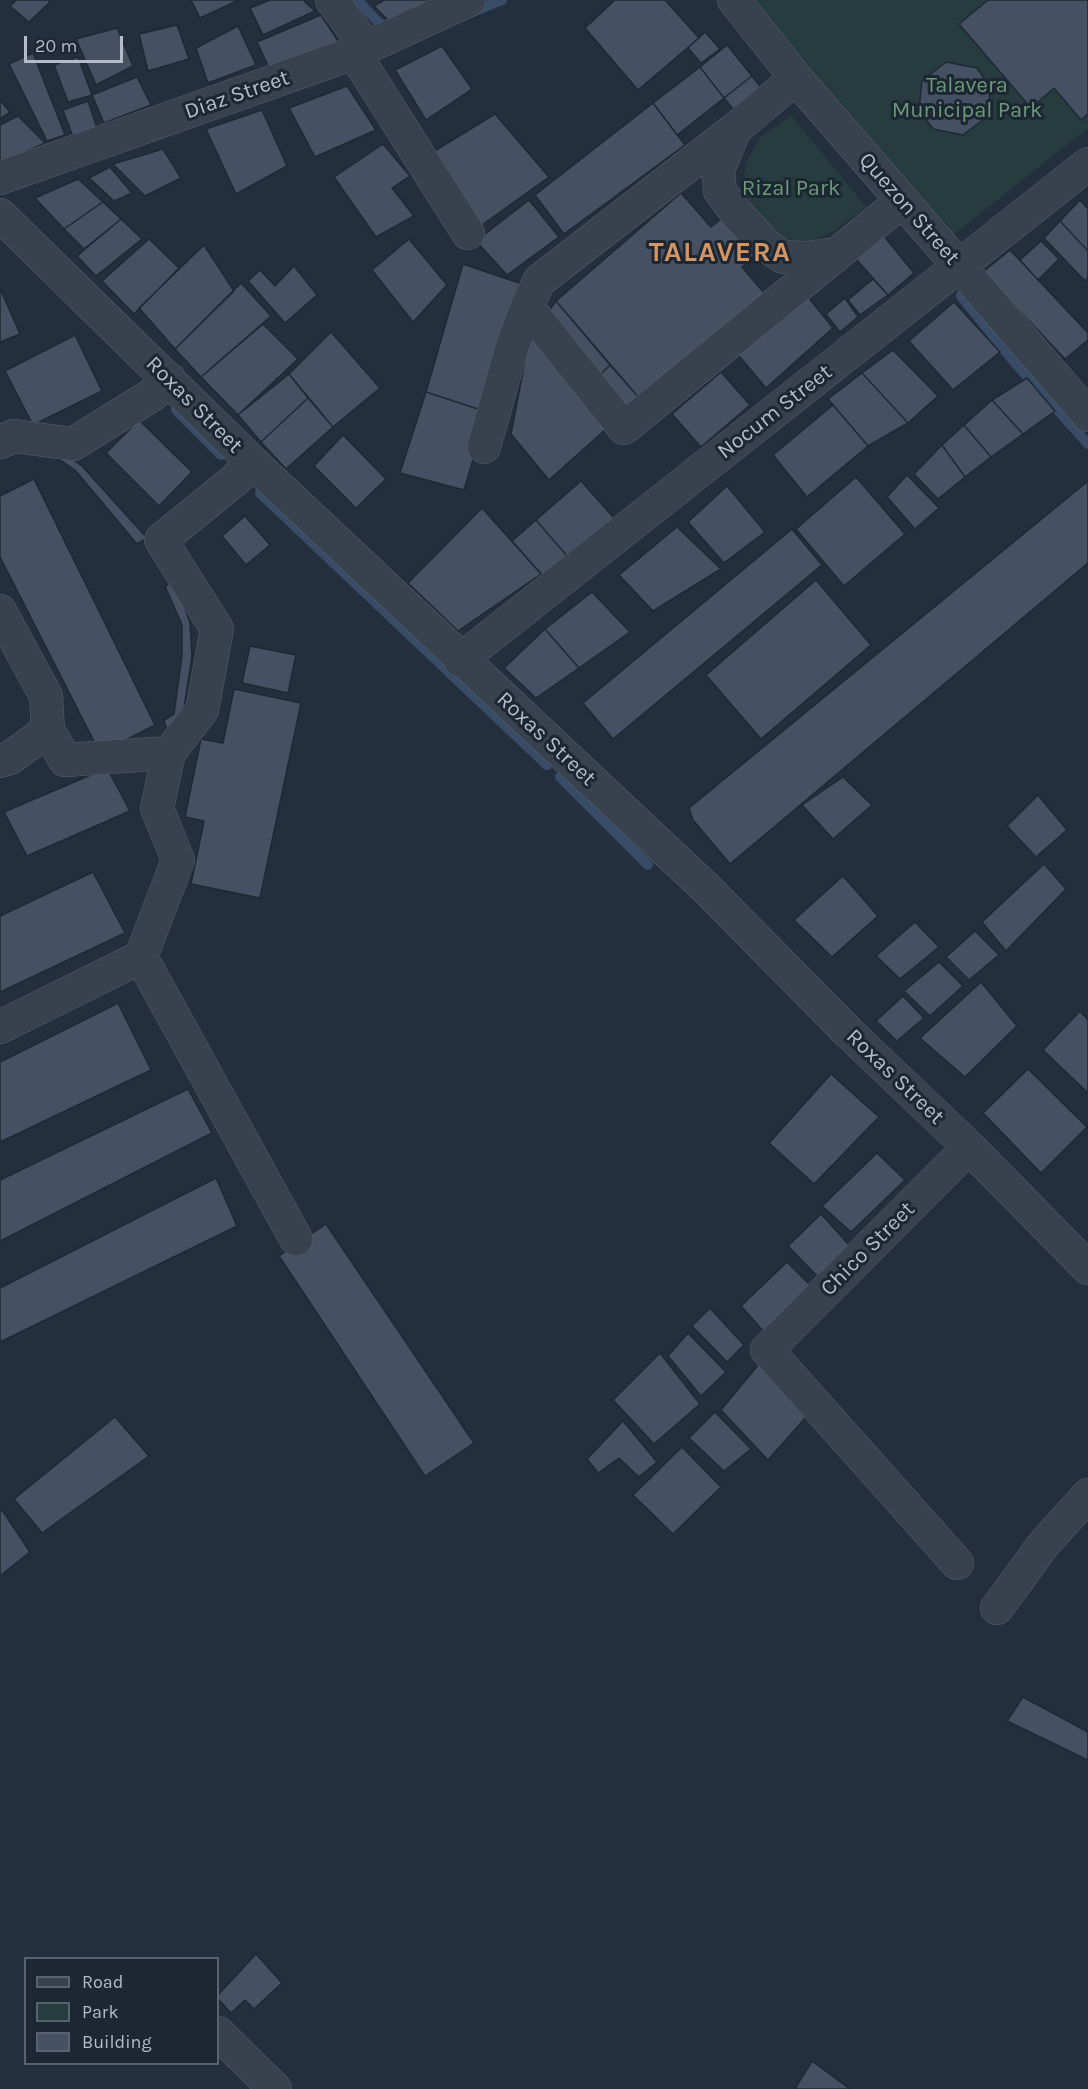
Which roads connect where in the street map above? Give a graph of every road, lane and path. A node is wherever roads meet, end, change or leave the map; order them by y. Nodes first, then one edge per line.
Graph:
1 (332, 0) edge
2 (469, 0) edge
3 (734, 0) edge
4 (361, 51) junction
5 (796, 78) junction
6 (735, 129) junction
7 (1088, 164) edge
8 (0, 178) edge
9 (902, 201) junction
10 (0, 215) edge
11 (468, 233) dead end
12 (835, 254) junction
13 (960, 267) junction
14 (527, 307) junction
15 (169, 379) junction
16 (1088, 415) edge
17 (0, 442) edge
18 (484, 447) dead end
19 (252, 462) junction
20 (0, 611) edge
21 (460, 660) junction
22 (48, 730) junction
23 (169, 753) junction
24 (0, 761) edge
25 (141, 957) junction
26 (0, 1027) edge
27 (969, 1148) junction
28 (296, 1239) dead end
29 (1088, 1268) edge
30 (1088, 1495) edge
31 (957, 1563) dead end
32 (997, 1608) dead end
33 (219, 2034) edge
34 (275, 2089) edge

1 - 4 street
2 - 4 street, Diaz Street
3 - 5 street, Quezon Street
4 - 8 street, Diaz Street
4 - 11 street
5 - 6 street
5 - 9 street, Quezon Street
6 - 12 street
6 - 14 street
7 - 13 street, Nocum Street
9 - 12 street
9 - 13 street, Quezon Street
10 - 15 street, Roxas Street
12 - 14 street
13 - 16 street, Quezon Street
13 - 21 street, Nocum Street
14 - 18 street
15 - 17 street
15 - 19 street, Roxas Street
19 - 21 street, Roxas Street
19 - 23 street
20 - 22 street
21 - 27 street, Roxas Street
22 - 23 street
22 - 24 street
23 - 25 street
25 - 26 street
25 - 28 street
27 - 29 street, Roxas Street
27 - 31 street, Chico Street
30 - 32 street
33 - 34 street

